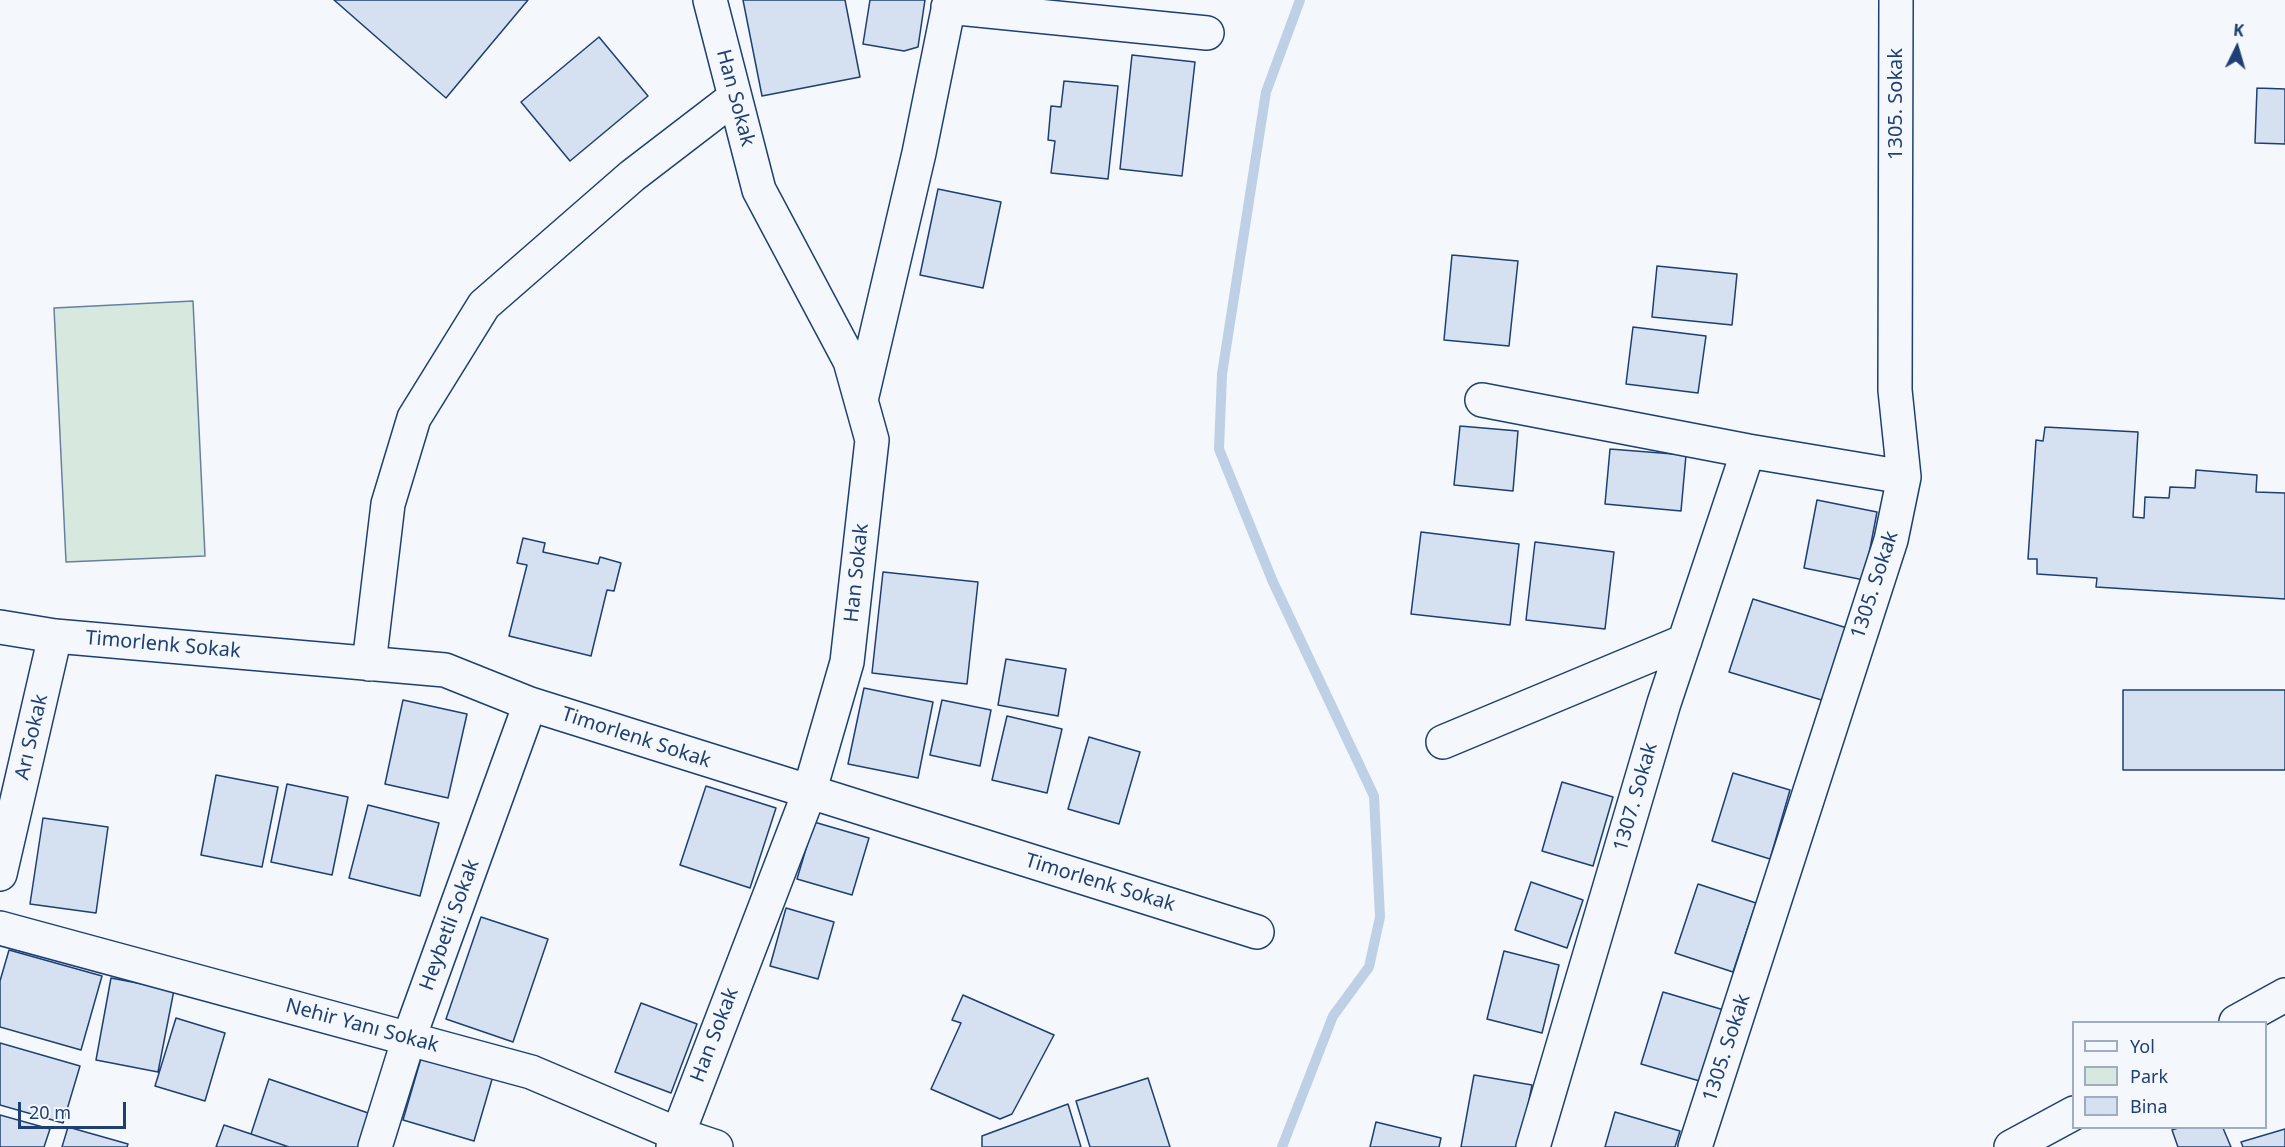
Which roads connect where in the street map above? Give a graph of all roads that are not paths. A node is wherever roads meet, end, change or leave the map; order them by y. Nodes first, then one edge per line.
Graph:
1 (710, 0) edge
2 (1896, 0) edge
3 (949, 3) edge
4 (1207, 33) dead end
5 (735, 97) junction
6 (861, 400) junction
7 (1482, 400) dead end
8 (1748, 451) junction
9 (1904, 477) junction
10 (0, 627) edge
11 (56, 636) junction
12 (1685, 641) junction
13 (369, 664) junction
14 (530, 704) junction
15 (1443, 742) dead end
16 (809, 793) junction
17 (0, 874) edge
18 (0, 928) edge
19 (1257, 932) dead end
20 (2285, 995) edge
21 (2240, 1021) edge
22 (409, 1038) junction
23 (2072, 1114) edge
24 (675, 1140) edge
25 (375, 1147) edge
26 (716, 1147) edge
27 (1533, 1147) edge
28 (1695, 1147) edge
29 (2011, 1147) edge

1 - 5 street, Han Sokak
2 - 9 street, 1305. Sokak
3 - 4 street
3 - 6 street
5 - 6 street, Han Sokak
5 - 13 street
6 - 16 street, Han Sokak
7 - 8 street
8 - 9 street
8 - 12 street, 1307. Sokak
9 - 28 street, 1305. Sokak
10 - 11 street, Timorlenk Sokak
11 - 13 street, Timorlenk Sokak
11 - 17 street, Arı Sokak
12 - 15 street
12 - 27 street, 1307. Sokak
13 - 14 street, Timorlenk Sokak
14 - 16 street, Timorlenk Sokak
14 - 22 street, Heybetli Sokak
16 - 19 street, Timorlenk Sokak
16 - 24 street, Han Sokak
18 - 22 street, Nehir Yanı Sokak
20 - 21 street
22 - 24 street, Nehir Yanı Sokak
22 - 25 street, Heybetli Sokak
23 - 29 street
24 - 26 street, Nehir Yanı Sokak

